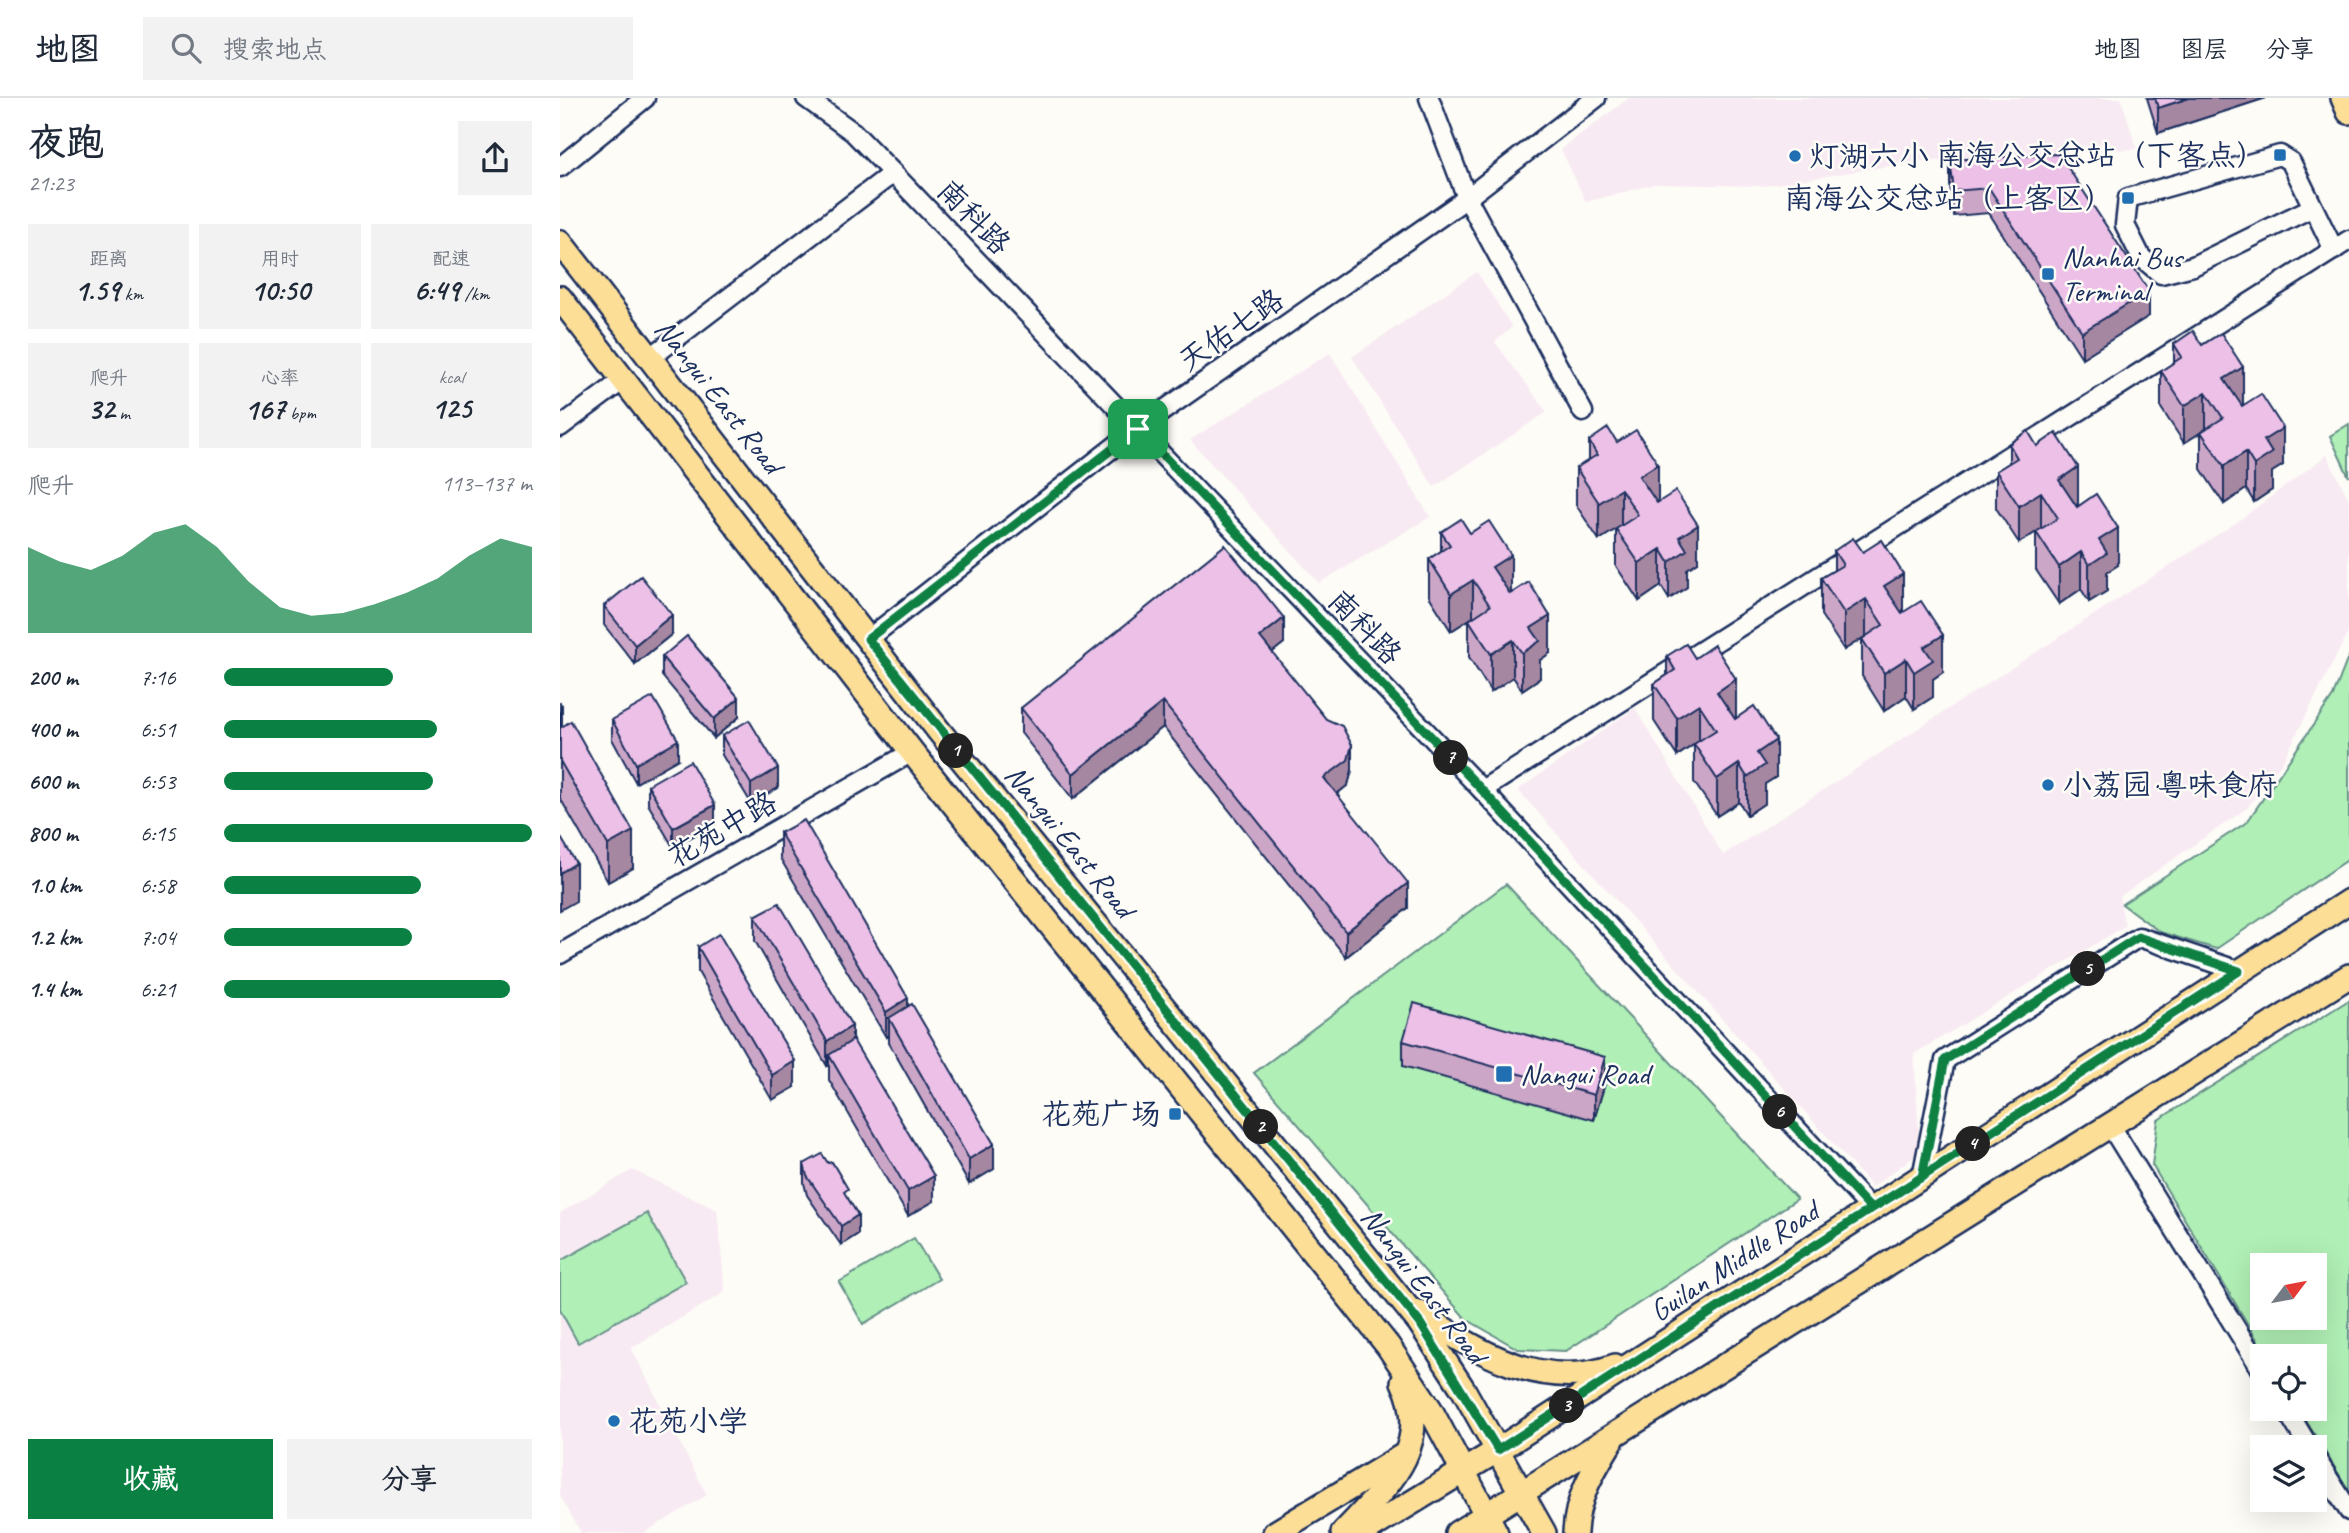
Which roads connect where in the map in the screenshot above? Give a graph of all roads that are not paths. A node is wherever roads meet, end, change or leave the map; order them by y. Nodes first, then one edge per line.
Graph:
1 (645, 98) edge
2 (806, 98) edge
3 (1429, 98) edge
4 (1596, 98) edge
5 (2343, 98) edge
6 (2349, 112) edge
7 (560, 167) edge
8 (893, 173) junction
9 (1467, 198) junction
10 (2311, 208) junction
11 (560, 242) edge
12 (2342, 245) edge
13 (560, 298) edge
14 (650, 358) junction
15 (623, 380) junction
16 (1583, 412) dead end
17 (560, 427) edge
18 (1138, 429) junction
19 (868, 639) junction
20 (912, 752) junction
21 (1482, 790) junction
22 (2349, 901) edge
23 (560, 954) edge
24 (2239, 971) junction
25 (2349, 976) edge
26 (2110, 1125) junction
27 (1922, 1177) junction
28 (1871, 1209) junction
29 (1403, 1303) junction
30 (1380, 1335) junction
31 (2250, 1351) edge
32 (1647, 1354) junction
33 (1615, 1435) junction
34 (1498, 1450) junction
35 (1410, 1451) junction
36 (1464, 1471) junction
37 (2327, 1476) edge
38 (1522, 1493) junction
39 (2349, 1511) edge
40 (1492, 1524) edge
41 (1275, 1533) edge
42 (1343, 1533) edge
43 (1362, 1533) edge
44 (1457, 1533) edge
45 (1544, 1533) edge
46 (1575, 1533) edge

1 - 7 street
2 - 8 street, 南科路
3 - 9 street
4 - 9 street, 天佑七路
5 - 6 main road
8 - 14 street
8 - 18 street, 南科路
9 - 16 street
9 - 18 street, 天佑七路
10 - 10 street
10 - 12 street
11 - 14 main road, Nangui East Road
12 - 21 street
13 - 15 main road
14 - 19 main road, Nangui East Road
15 - 17 street
15 - 20 main road
18 - 19 street, 天佑七路
18 - 21 street, 南科路
19 - 29 main road, Nangui East Road
20 - 23 street, 花苑中路
20 - 30 main road
21 - 28 street, 南科路
22 - 24 main road, Guilan Middle Road
24 - 27 main road, Guilan Middle Road
24 - 27 street
25 - 26 main road
26 - 31 street
26 - 33 main road
27 - 28 main road, Guilan Middle Road
28 - 32 main road, Guilan Middle Road
29 - 32 main road
29 - 34 main road, Nangui East Road
30 - 35 main road
30 - 36 main road
32 - 34 main road, Guilan Middle Road
33 - 38 main road
33 - 46 main road
34 - 36 main road, Guilan Middle Road
34 - 38 main road, Nangui East Road
35 - 41 main road
35 - 42 main road
36 - 40 main road
36 - 43 main road, Guilan Middle Road
37 - 39 street
38 - 40 main road
38 - 45 main road, Nangui East Road
40 - 44 main road

